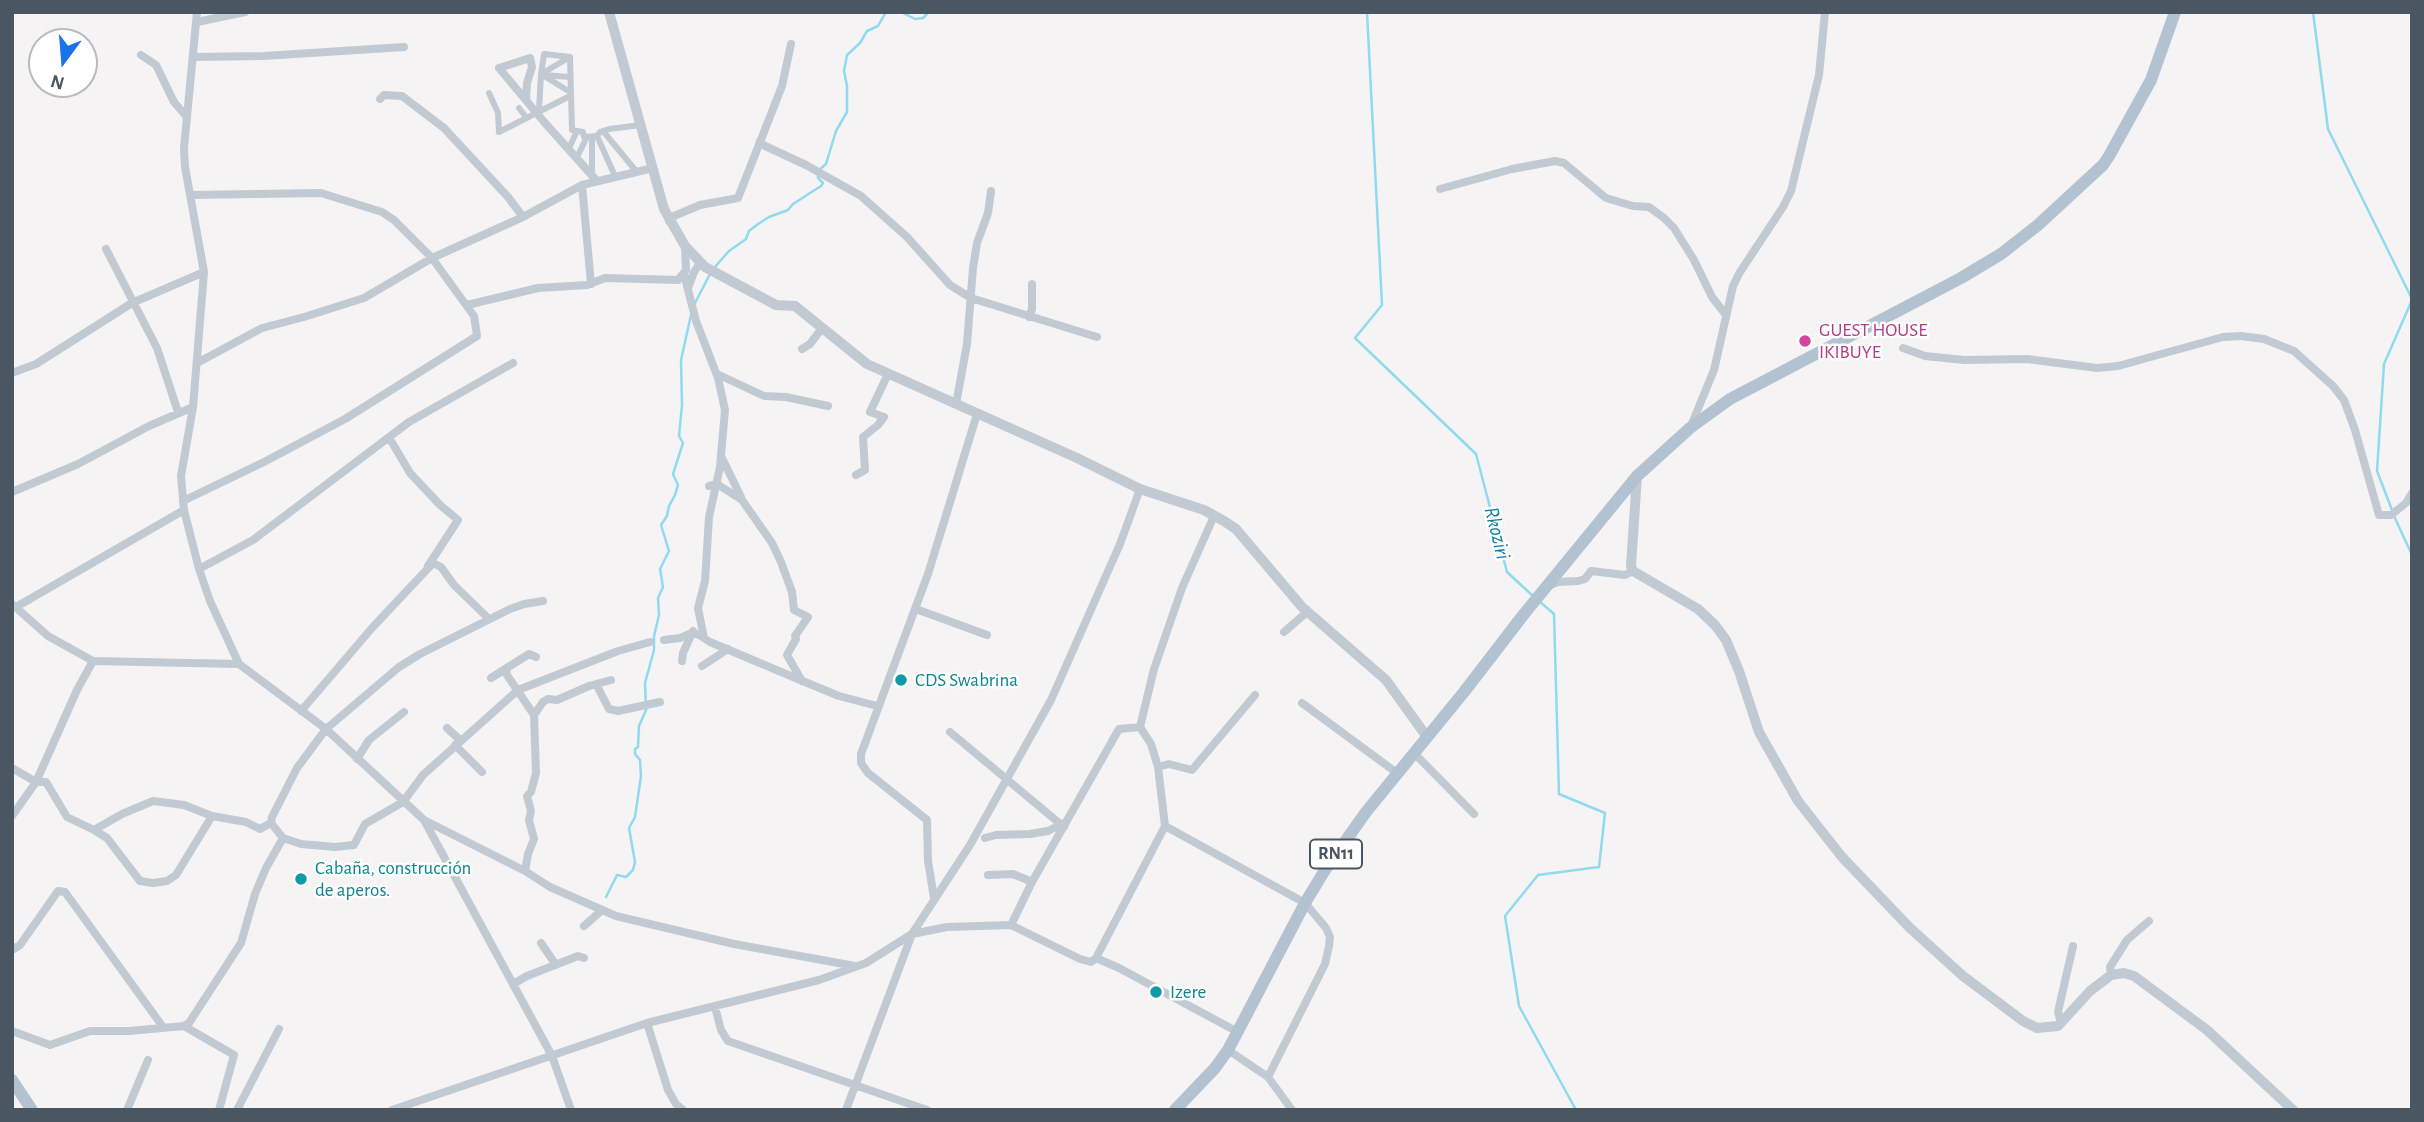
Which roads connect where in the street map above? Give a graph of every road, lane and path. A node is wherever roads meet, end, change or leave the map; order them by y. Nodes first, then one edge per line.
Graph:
1 (197, 12) edge
2 (245, 12) edge
3 (609, 12) edge
4 (1825, 12) edge
5 (2175, 12) edge
6 (197, 22) junction
7 (791, 44) dead end
8 (404, 47) dead end
9 (141, 55) dead end
10 (193, 57) junction
11 (570, 57) junction
12 (542, 75) junction
13 (570, 77) junction
14 (489, 93) dead end
15 (570, 94) junction
16 (380, 99) dead end
17 (526, 100) junction
18 (519, 108) dead end
19 (538, 111) junction
20 (512, 114) dead end
21 (186, 116) junction
22 (526, 117) junction
23 (517, 122) junction
24 (641, 125) junction
25 (577, 131) junction
26 (595, 135) junction
27 (760, 141) junction
28 (569, 148) junction
29 (577, 157) junction
30 (653, 168) junction
31 (636, 171) junction
32 (615, 176) junction
33 (595, 178) junction
34 (582, 185) junction
35 (1440, 189) dead end
36 (991, 191) dead end
37 (190, 195) junction
38 (523, 217) junction
39 (669, 221) junction
40 (685, 246) junction
41 (106, 248) dead end
42 (432, 258) junction
43 (700, 263) junction
44 (204, 272) junction
45 (684, 274) junction
46 (591, 284) junction
47 (1032, 284) dead end
48 (688, 290) junction
49 (971, 299) junction
50 (132, 303) junction
51 (467, 305) junction
52 (1726, 315) junction
53 (1029, 317) junction
54 (822, 328) junction
55 (1097, 337) dead end
56 (1903, 348) dead end
57 (802, 349) dead end
58 (197, 363) junction
59 (513, 363) dead end
60 (12, 373) edge
61 (717, 374) junction
62 (888, 374) junction
63 (956, 404) junction
64 (828, 406) dead end
65 (193, 407) junction
66 (178, 412) junction
67 (977, 414) junction
68 (1690, 428) junction
69 (390, 439) junction
70 (719, 459) junction
71 (856, 475) dead end
72 (1637, 476) junction
73 (713, 485) junction
74 (1140, 489) junction
75 (12, 492) edge
76 (2412, 494) edge
77 (742, 500) junction
78 (184, 505) junction
79 (1214, 516) junction
80 (426, 568) junction
81 (199, 569) junction
82 (1633, 571) junction
83 (1542, 591) junction
84 (543, 601) dead end
85 (14, 605) edge
86 (916, 609) junction
87 (1307, 612) junction
88 (489, 619) junction
89 (701, 622) junction
90 (1284, 632) dead end
91 (692, 633) junction
92 (987, 635) dead end
93 (704, 638) junction
94 (664, 640) dead end
95 (650, 642) dead end
96 (727, 649) junction
97 (787, 655) junction
98 (536, 657) dead end
99 (93, 660) junction
100 (682, 661) dead end
101 (239, 664) junction
102 (702, 666) dead end
103 (506, 668) junction
104 (776, 670) junction
105 (491, 678) dead end
106 (611, 680) dead end
107 (802, 681) junction
108 (596, 684) junction
109 (518, 690) junction
110 (1255, 695) dead end
111 (660, 702) dead end
112 (1302, 703) dead end
113 (877, 706) junction
114 (301, 711) junction
115 (404, 712) dead end
116 (534, 715) junction
117 (1140, 727) junction
118 (447, 728) dead end
119 (326, 729) junction
120 (950, 732) dead end
121 (1427, 737) junction
122 (458, 743) junction
123 (1414, 753) junction
124 (357, 759) junction
125 (1158, 767) junction
126 (12, 768) edge
127 (482, 772) dead end
128 (1397, 773) junction
129 (1006, 778) junction
130 (36, 782) junction
131 (403, 802) junction
132 (1475, 814) dead end
133 (12, 816) edge
134 (212, 816) junction
135 (424, 820) junction
136 (271, 823) junction
137 (1063, 825) junction
138 (1165, 826) junction
139 (94, 830) junction
140 (283, 838) junction
141 (985, 838) dead end
142 (526, 871) junction
143 (988, 875) dead end
144 (1032, 881) junction
145 (934, 898) junction
146 (1306, 903) junction
147 (601, 911) junction
148 (2149, 921) dead end
149 (1011, 925) junction
150 (584, 926) dead end
151 (912, 934) junction
152 (541, 943) dead end
153 (2073, 946) dead end
154 (12, 950) edge
155 (584, 958) dead end
156 (1096, 958) junction
157 (556, 965) junction
158 (855, 966) junction
159 (2111, 975) junction
160 (513, 984) junction
161 (715, 1007) junction
162 (647, 1023) junction
163 (2061, 1023) junction
164 (184, 1026) junction
165 (163, 1027) junction
166 (279, 1029) dead end
167 (12, 1031) edge
168 (1237, 1031) junction
169 (1228, 1050) junction
170 (552, 1056) junction
171 (148, 1060) dead end
172 (1268, 1077) junction
173 (12, 1080) edge
174 (854, 1085) junction
175 (32, 1110) edge
176 (127, 1110) edge
177 (219, 1110) edge
178 (237, 1110) edge
179 (392, 1110) edge
180 (571, 1110) edge
181 (683, 1110) edge
182 (846, 1110) edge
183 (926, 1110) edge
184 (1175, 1110) edge
185 (1292, 1110) edge
186 (2293, 1110) edge

1 - 6 street
2 - 6 street
3 - 24 street
4 - 52 street
5 - 68 main road, RN11
6 - 10 street
7 - 27 street
8 - 10 street
9 - 21 street
10 - 21 street
11 - 12 street
11 - 12 street
11 - 13 street
12 - 13 street
12 - 15 street
12 - 19 street
13 - 15 street
14 - 23 street
15 - 19 street
15 - 25 street
16 - 38 street
17 - 17 street
17 - 19 street
18 - 22 street
19 - 22 street
19 - 28 street
20 - 23 street
21 - 37 street
22 - 23 street
24 - 26 street
24 - 30 street
25 - 26 street
25 - 28 street
26 - 29 street
26 - 31 street
26 - 32 street
26 - 33 street
27 - 39 street
27 - 49 street
28 - 29 street
29 - 33 street
30 - 31 street
30 - 39 street
31 - 32 street
32 - 33 street
33 - 34 street
34 - 38 street
34 - 46 street
35 - 52 street
36 - 49 street
37 - 42 street
37 - 44 street
38 - 42 street
39 - 40 street
40 - 43 street
40 - 45 street
41 - 50 street
42 - 51 street
42 - 58 street
43 - 48 street
43 - 54 street
44 - 50 street
44 - 58 street
45 - 46 street
45 - 48 street
46 - 51 street
47 - 53 street
48 - 61 street
49 - 53 street
49 - 63 street
50 - 60 street
50 - 66 street
51 - 78 street
52 - 68 street
53 - 55 street
54 - 57 street
54 - 62 street
56 - 76 street
58 - 65 street
59 - 69 street
61 - 64 street
61 - 70 street
62 - 63 street
62 - 71 street
63 - 67 street
65 - 66 street
65 - 78 street
66 - 75 street
67 - 74 street
67 - 86 street
68 - 72 main road, RN11
69 - 80 street
69 - 81 street
70 - 73 street
70 - 77 street
72 - 82 street
72 - 83 main road, RN11
73 - 77 street
73 - 89 street
74 - 79 street
74 - 129 street
77 - 97 street
78 - 81 street
78 - 85 street
79 - 87 street
79 - 117 street
80 - 88 street
80 - 114 street
81 - 101 street
82 - 83 street
82 - 163 street
83 - 121 main road, RN11
84 - 88 street
85 - 99 street
86 - 92 street
86 - 113 street
87 - 90 street
87 - 121 street
88 - 119 street
89 - 91 street
89 - 93 street
91 - 93 street
91 - 94 street
91 - 100 street
93 - 96 street
95 - 109 street
96 - 102 street
96 - 104 street
97 - 104 street
97 - 107 street
98 - 103 street
99 - 101 street
99 - 130 street
101 - 114 street
103 - 105 street
103 - 109 street
104 - 107 street
106 - 108 street
107 - 113 street
108 - 111 street
108 - 116 street
109 - 116 street
109 - 122 street
110 - 125 street
112 - 128 street
113 - 145 street
114 - 119 street
115 - 124 street
116 - 142 street
117 - 125 street
117 - 137 street
118 - 122 street
119 - 124 street
119 - 136 street
120 - 129 street
121 - 123 main road, RN11
122 - 127 street
122 - 131 street
123 - 128 main road, RN11
123 - 132 street
124 - 131 street
125 - 138 street
126 - 130 street
128 - 146 main road, RN11
129 - 137 street
129 - 145 street
130 - 133 street
130 - 139 street
131 - 135 street
131 - 140 street
134 - 136 street
134 - 139 street
134 - 139 street
135 - 142 street
135 - 160 street
136 - 140 street
137 - 141 street
137 - 144 street
138 - 146 street
138 - 156 street
140 - 164 street
142 - 147 street
143 - 144 street
144 - 149 street
145 - 151 street
146 - 168 main road, RN11
146 - 172 street
147 - 150 street
147 - 158 street
148 - 159 street
149 - 151 street
149 - 156 street
151 - 158 street
151 - 174 street
152 - 157 street
153 - 163 street
154 - 165 street
155 - 157 street
156 - 168 street
157 - 160 street
158 - 161 street
159 - 163 street
159 - 186 street
160 - 170 street
161 - 162 street
161 - 174 street
162 - 170 street
162 - 181 street
164 - 165 street
164 - 177 street
165 - 167 street
166 - 178 street
168 - 169 main road, RN11
169 - 172 street
169 - 184 main road, RN11
170 - 179 street
170 - 180 street
171 - 176 street
172 - 185 street
173 - 175 main road
174 - 182 street
174 - 183 street

